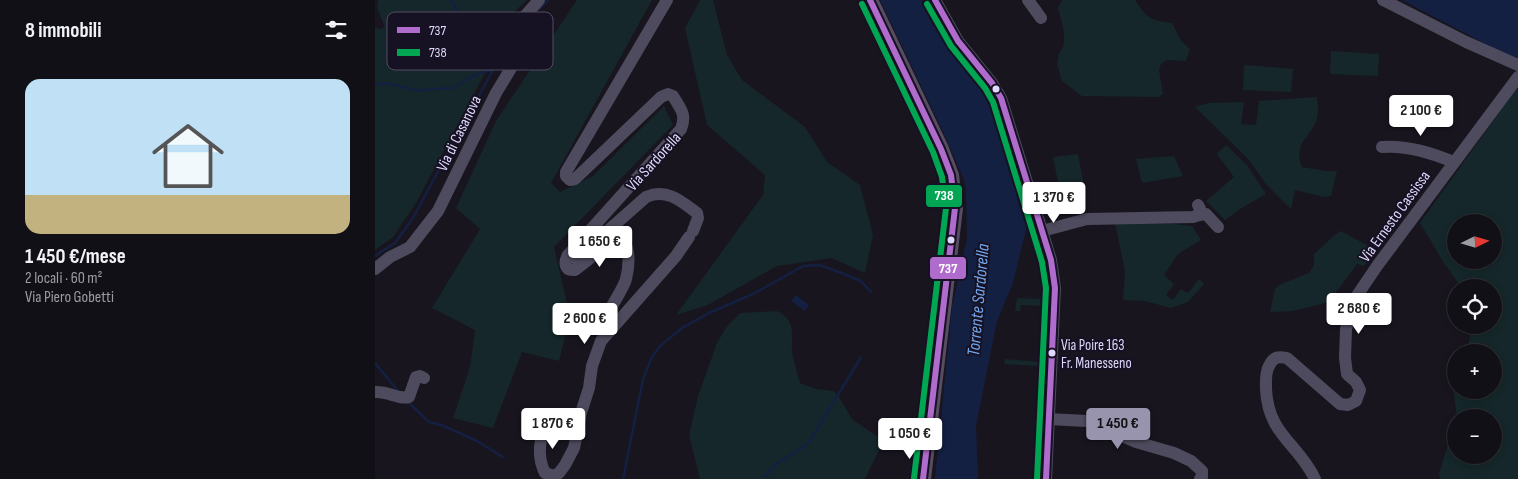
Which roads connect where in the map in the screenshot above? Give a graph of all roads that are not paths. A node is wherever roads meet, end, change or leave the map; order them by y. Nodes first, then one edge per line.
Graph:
1 (539, 0) edge
2 (667, 0) edge
3 (869, 0) edge
4 (935, 0) edge
5 (1028, 0) edge
6 (1383, 0) edge
7 (528, 12) edge
8 (1041, 18) dead end
9 (1518, 65) edge
10 (510, 70) edge
11 (1518, 77) edge
12 (1382, 147) dead end
13 (1454, 162) junction
14 (1218, 226) dead end
15 (1042, 231) junction
16 (568, 254) junction
17 (375, 269) edge
18 (603, 322) dead end
19 (424, 378) dead end
20 (375, 392) edge
21 (1048, 419) junction
22 (543, 431) dead end
23 (923, 479) edge
24 (1046, 479) edge
25 (1200, 479) edge
26 (1315, 479) edge

1 - 7 street, Via di Casanova
2 - 16 street, Via Sardorella
3 - 23 main road
4 - 15 street
5 - 8 street
6 - 9 street
10 - 17 street, Via di Casanova
11 - 13 street, Via Ernesto Cassissa
12 - 13 street, Via Ernesto Cassissa
13 - 26 street, Via Ernesto Cassissa
14 - 15 street
15 - 21 street
16 - 18 street
16 - 22 street, Via Sardorella
19 - 20 street
21 - 24 street
21 - 25 street

